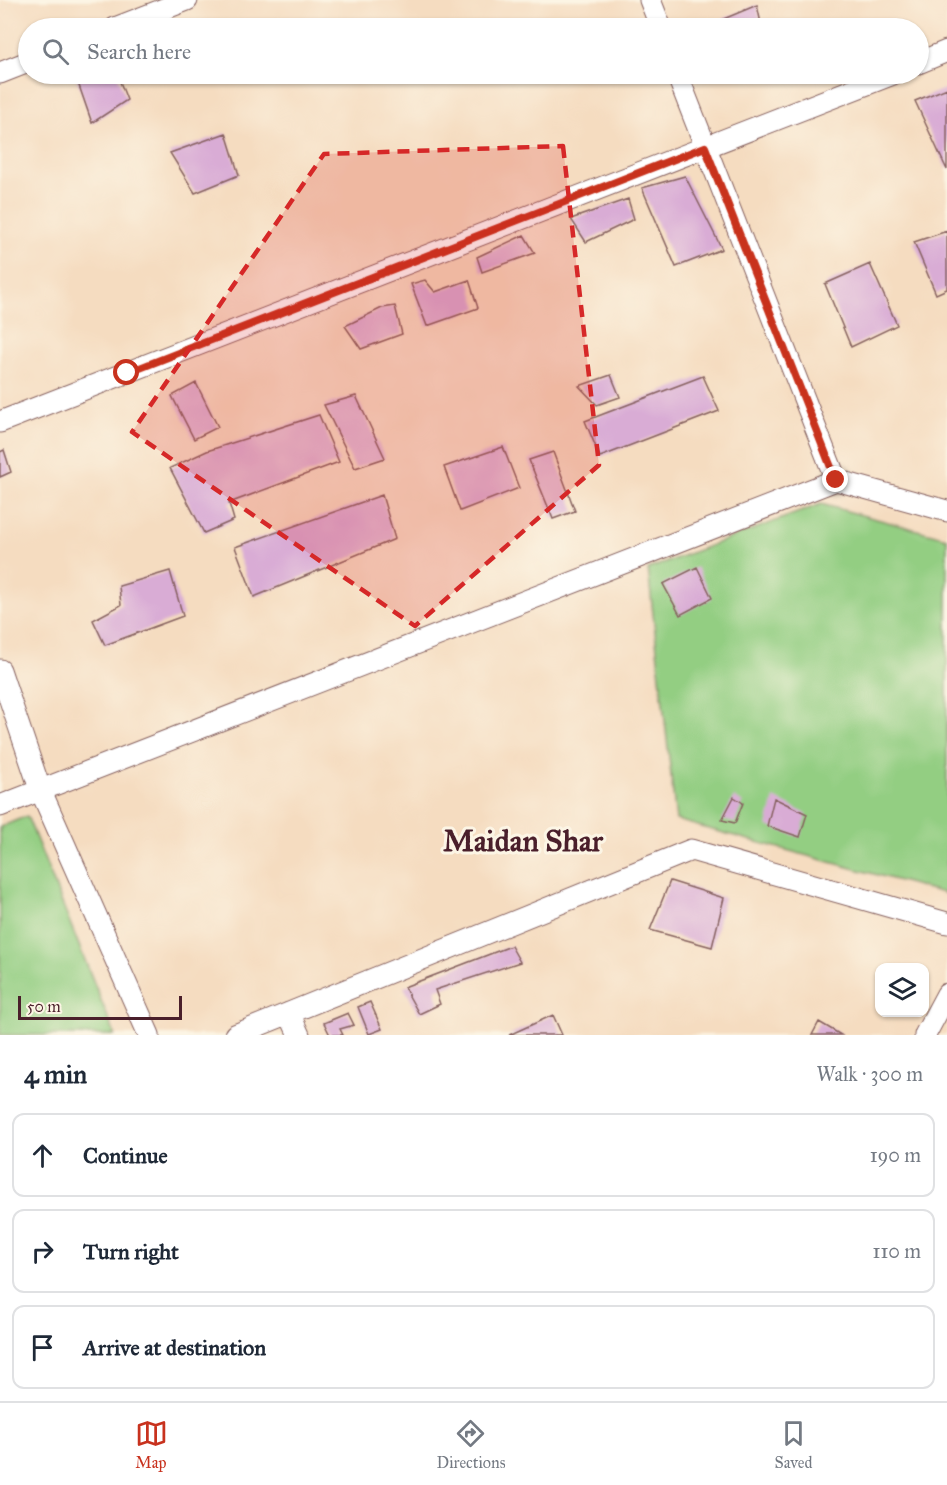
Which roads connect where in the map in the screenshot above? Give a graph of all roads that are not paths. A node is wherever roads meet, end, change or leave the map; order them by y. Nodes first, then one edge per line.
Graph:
1 (187, 0) edge
2 (650, 0) edge
3 (141, 18) edge
4 (657, 18) edge
5 (947, 51) edge
6 (929, 58) edge
7 (18, 66) edge
8 (0, 73) edge
9 (681, 84) edge
10 (867, 84) edge
11 (705, 147) junction
12 (0, 422) edge
13 (836, 480) junction
14 (947, 511) edge
15 (0, 670) edge
16 (40, 789) junction
17 (0, 806) edge
18 (947, 923) edge
19 (947, 994) edge
20 (289, 1013) junction
21 (149, 1035) edge
22 (235, 1035) edge
23 (299, 1035) edge
24 (925, 1035) edge

1 - 3 street
2 - 4 street
5 - 6 street
7 - 8 street
9 - 11 street
10 - 11 street
11 - 12 street
11 - 13 street
13 - 14 street
13 - 16 street
15 - 16 street
16 - 17 street
16 - 21 street
18 - 20 street
19 - 24 street
20 - 22 street
20 - 23 street

